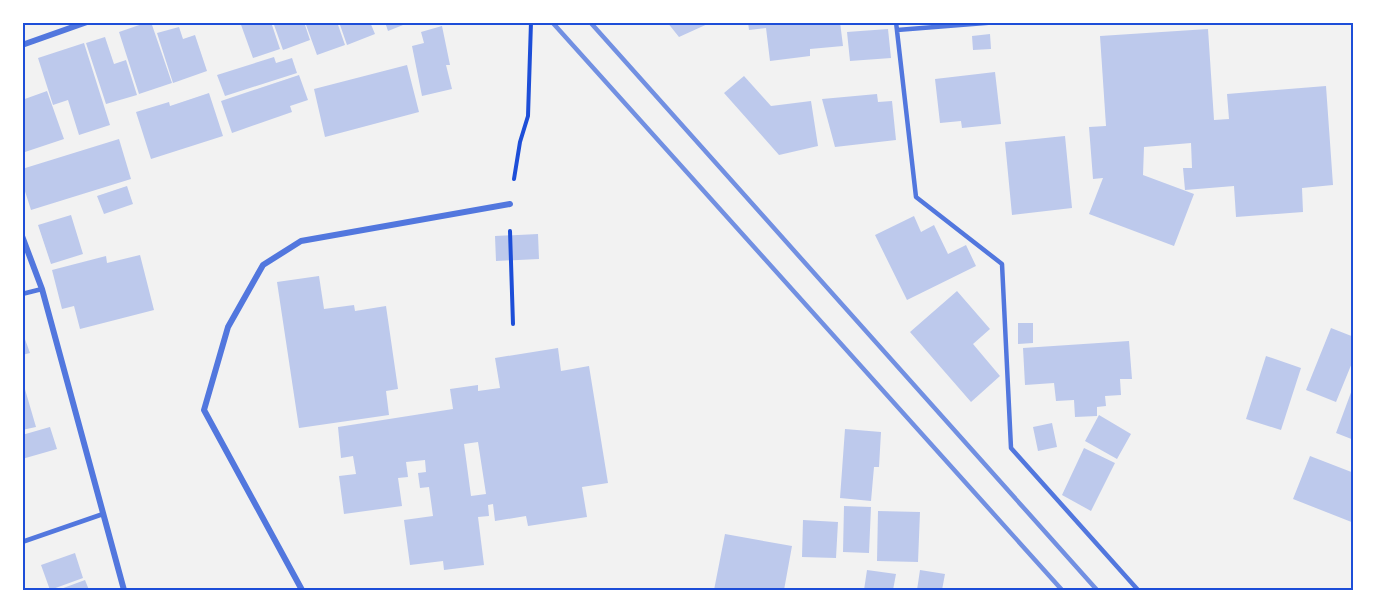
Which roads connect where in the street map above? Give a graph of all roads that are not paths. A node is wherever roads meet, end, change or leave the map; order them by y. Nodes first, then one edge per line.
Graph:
1 (87, 22) edge
2 (896, 22) edge
3 (998, 22) edge
4 (897, 30) junction
5 (22, 45) edge
6 (510, 204) dead end
7 (22, 236) edge
8 (42, 289) junction
9 (22, 294) edge
10 (103, 514) junction
11 (22, 543) edge
12 (124, 591) edge
13 (302, 591) edge
14 (1138, 591) edge

1 - 5 street
2 - 4 lane
3 - 4 lane
4 - 14 lane
6 - 13 street
7 - 8 street
8 - 9 lane
8 - 10 street
10 - 11 lane
10 - 12 street

